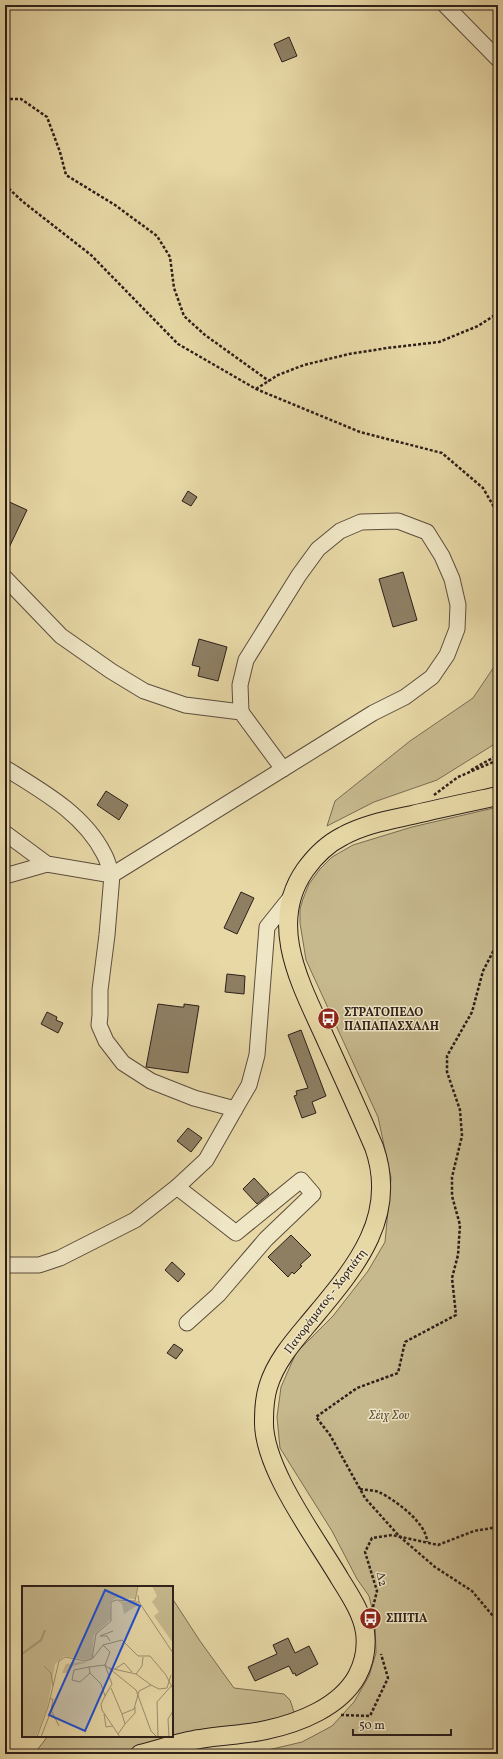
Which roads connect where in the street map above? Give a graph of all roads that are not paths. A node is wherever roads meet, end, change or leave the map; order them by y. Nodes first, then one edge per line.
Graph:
1 (445, 5) edge
2 (498, 59) edge
3 (5, 578) edge
4 (241, 712) junction
5 (5, 768) edge
6 (283, 769) junction
7 (498, 796) edge
8 (5, 833) edge
9 (47, 864) junction
10 (112, 875) junction
11 (5, 876) edge
12 (291, 897) junction
13 (235, 1109) junction
14 (177, 1187) junction
15 (5, 1265) edge
16 (187, 1323) dead end
17 (140, 1754) edge

1 - 2 street
3 - 4 street
4 - 6 street
4 - 6 street
5 - 10 street
6 - 10 street
7 - 12 main road, Πανοράματος - Χορτιάτη
8 - 9 street
9 - 10 street
9 - 11 street
10 - 13 street
12 - 13 street
12 - 17 main road, Πανοράματος - Χορτιάτη
13 - 14 street
14 - 15 street
14 - 16 street

